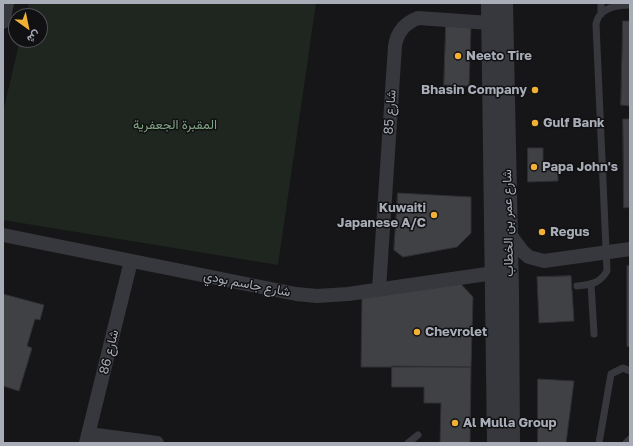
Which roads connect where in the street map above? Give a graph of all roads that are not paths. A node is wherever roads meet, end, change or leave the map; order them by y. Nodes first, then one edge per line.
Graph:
1 (7, 3) edge
2 (490, 3) edge
3 (504, 3) edge
4 (601, 3) edge
5 (630, 5) edge
6 (601, 14) junction
7 (3, 22) edge
8 (490, 23) junction
9 (508, 231) junction
10 (3, 235) edge
11 (630, 249) edge
12 (606, 253) junction
13 (131, 261) junction
14 (494, 273) junction
15 (591, 284) junction
16 (577, 286) dead end
17 (379, 289) junction
18 (594, 334) dead end
19 (630, 371) edge
20 (418, 435) dead end
21 (88, 439) edge
22 (630, 440) edge
23 (157, 443) edge
24 (408, 443) edge
25 (496, 443) edge
26 (511, 443) edge
27 (599, 443) edge
28 (626, 443) edge

1 - 7 street
2 - 8 street, شارع عمر بن الخطاب
3 - 9 street, شارع عمر بن الخطاب
4 - 6 lane
5 - 6 lane
6 - 12 lane
8 - 14 street, شارع عمر بن الخطاب
8 - 17 street, شارع 85
9 - 12 street
9 - 26 street, شارع عمر بن الخطاب
10 - 13 street, شارع جاسم بودي
11 - 12 street
12 - 15 lane
13 - 17 street, شارع جاسم بودي
13 - 21 street, شارع 86
14 - 17 street, شارع جاسم بودي
14 - 25 street, شارع عمر بن الخطاب
15 - 16 lane
15 - 18 lane
19 - 27 lane
20 - 24 lane
21 - 23 street
22 - 28 lane

